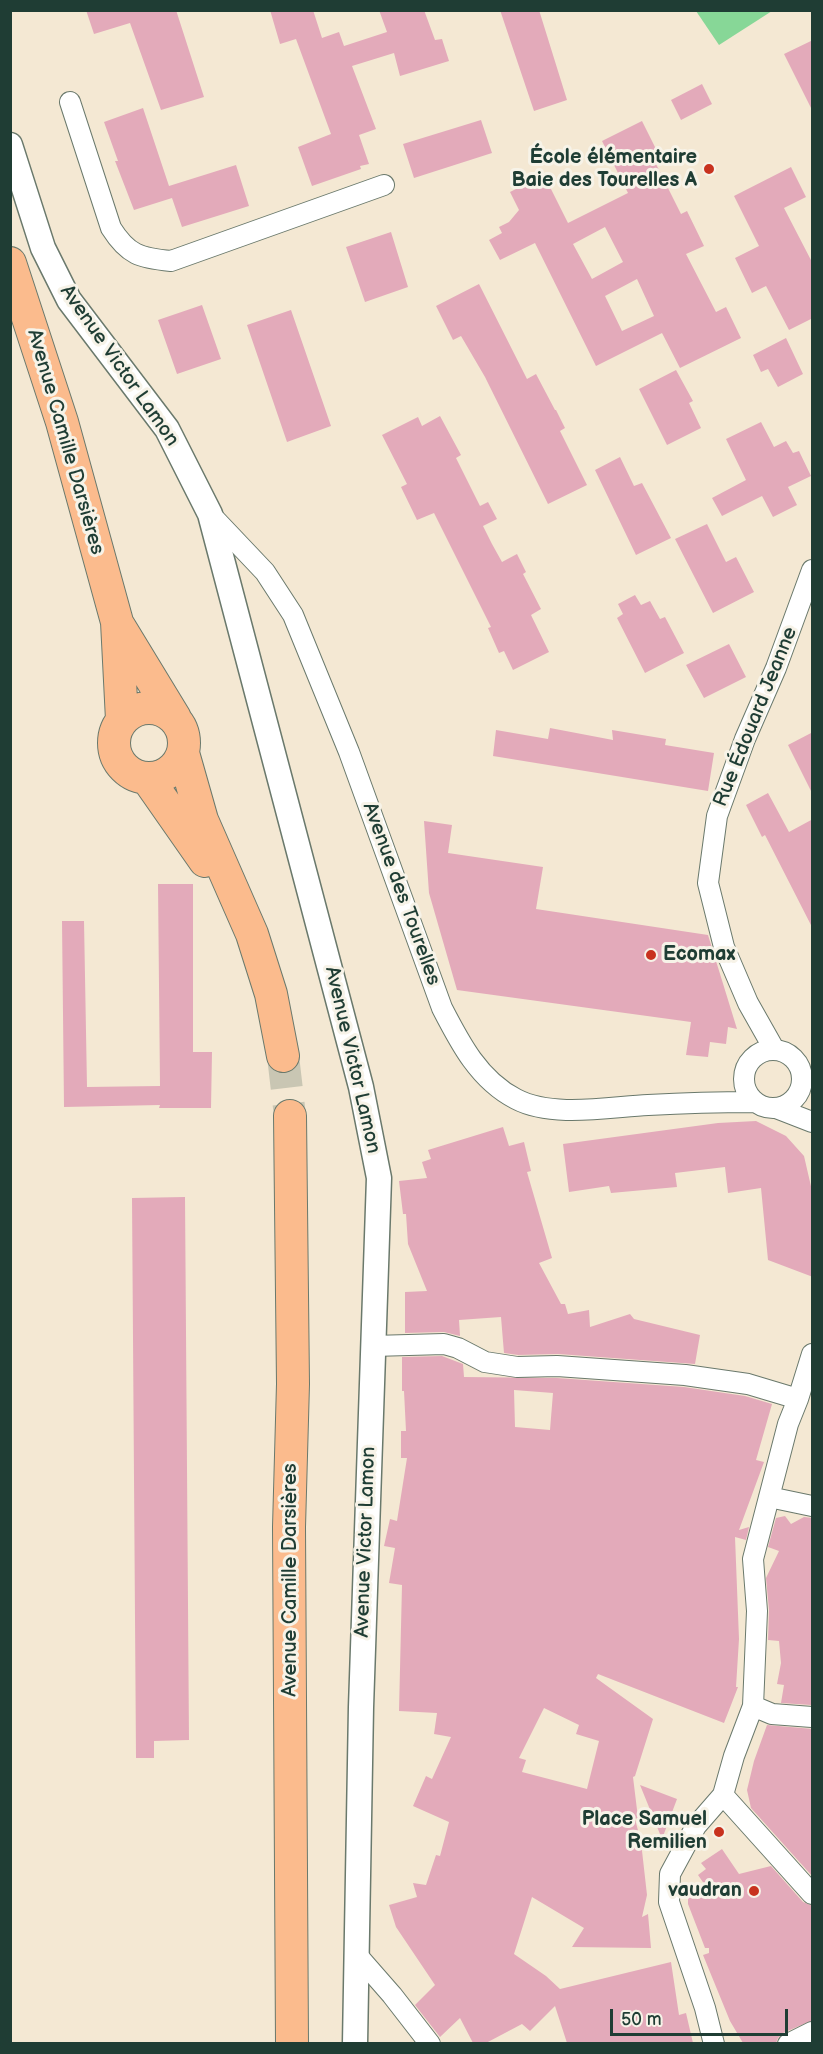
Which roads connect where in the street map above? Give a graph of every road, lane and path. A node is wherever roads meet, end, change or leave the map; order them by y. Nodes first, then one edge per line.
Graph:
1 (70, 102) dead end
2 (10, 145) edge
3 (384, 185) dead end
4 (10, 263) edge
5 (210, 514) junction
6 (813, 570) edge
7 (117, 622) junction
8 (175, 718) junction
9 (122, 720) junction
10 (183, 753) junction
11 (147, 778) junction
12 (748, 1003) junction
13 (774, 1049) junction
14 (748, 1067) junction
15 (800, 1090) junction
16 (705, 1102) junction
17 (754, 1102) junction
18 (776, 1108) junction
19 (813, 1121) edge
20 (373, 1346) junction
21 (813, 1354) edge
22 (798, 1400) junction
23 (769, 1497) junction
24 (813, 1506) edge
25 (753, 1706) junction
26 (813, 1718) edge
27 (723, 1795) junction
28 (813, 1894) edge
29 (357, 1955) junction
30 (813, 2031) edge
31 (279, 2043) edge
32 (292, 2043) edge
33 (355, 2043) edge
34 (430, 2043) edge
35 (714, 2043) edge
36 (788, 2043) edge

1 - 3 street
2 - 5 street, Avenue Victor Lamon
4 - 7 main road, Avenue Camille Darsières
5 - 16 street, Avenue des Tourelles
5 - 20 street, Avenue Victor Lamon
6 - 12 street, Rue Édouard Jeanne
7 - 8 main road, Avenue Camille Darsières
7 - 9 main road, Avenue Camille Darsières
8 - 9 main road
8 - 10 main road
9 - 11 main road
10 - 11 main road
10 - 11 main road
12 - 13 street, Rue Édouard Jeanne
12 - 14 street, Rue Édouard Jeanne
13 - 14 street
13 - 15 street
14 - 16 street
14 - 17 street
15 - 18 street
15 - 19 street
16 - 17 street, Avenue des Tourelles
17 - 18 street
18 - 19 street
20 - 22 street
20 - 29 street, Avenue Victor Lamon
21 - 22 street
22 - 23 street
23 - 24 street
23 - 25 street
25 - 26 street
25 - 27 street
27 - 28 street
27 - 35 street
29 - 33 street, Avenue Victor Lamon
29 - 34 street
30 - 36 street
31 - 32 main road, Avenue Camille Darsières

